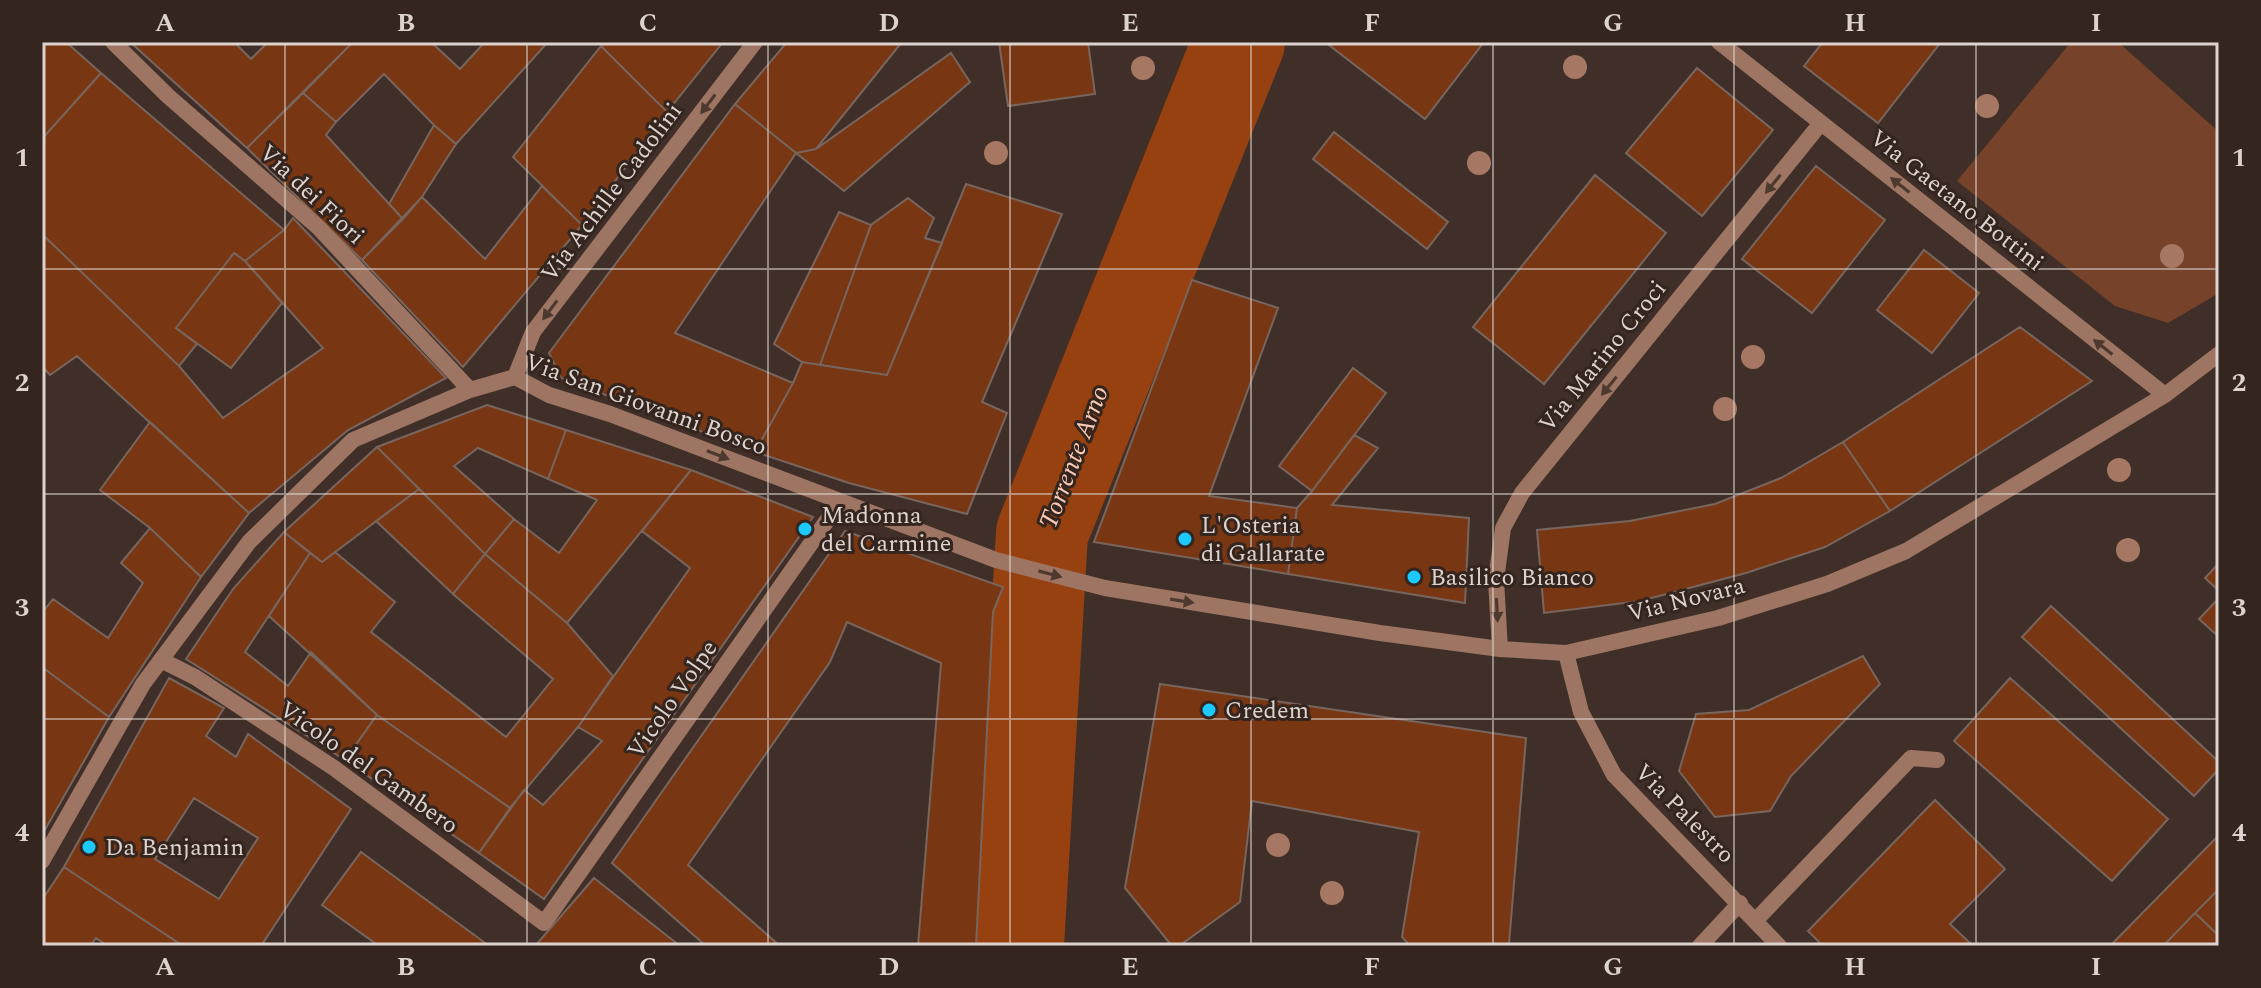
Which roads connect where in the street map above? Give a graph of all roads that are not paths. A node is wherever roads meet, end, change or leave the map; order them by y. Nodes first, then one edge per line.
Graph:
1 (113, 42) edge
2 (755, 42) edge
3 (1719, 42) edge
4 (1821, 123) junction
5 (2219, 354) edge
6 (515, 377) junction
7 (470, 390) junction
8 (2165, 395) junction
9 (840, 502) junction
10 (1105, 588) joint
11 (1500, 649) junction
12 (1566, 653) junction
13 (161, 660) junction
14 (1937, 760) dead end
15 (42, 861) edge
16 (1740, 903) junction
17 (1756, 920) junction
18 (544, 923) joint
19 (1700, 946) edge
20 (1779, 946) edge

1 - 7 street, Via dei Fiori
2 -> 6 street, Via Achille Cadolini
3 - 4 street, Via Gaetano Bottini
8 -> 4 street, Via Gaetano Bottini
4 -> 11 street, Via Marino Croci
5 - 8 street, Via Novara
6 - 7 street, Via San Giovanni Bosco
6 -> 9 street, Via San Giovanni Bosco
7 - 13 street, Via San Giovanni Bosco
8 - 12 street, Via Novara
9 -> 10 street, Via San Giovanni Bosco
9 - 18 street, Vicolo Volpe
10 -> 11 street, Via Novara
11 - 12 street, Via Novara
12 - 16 street, Via Palestro
13 - 15 street, Via San Giovanni Bosco
13 - 18 street, Vicolo del Gambero
14 - 17 street
16 - 17 street, Via Palestro
16 - 19 street
17 - 20 street, Via Palestro

